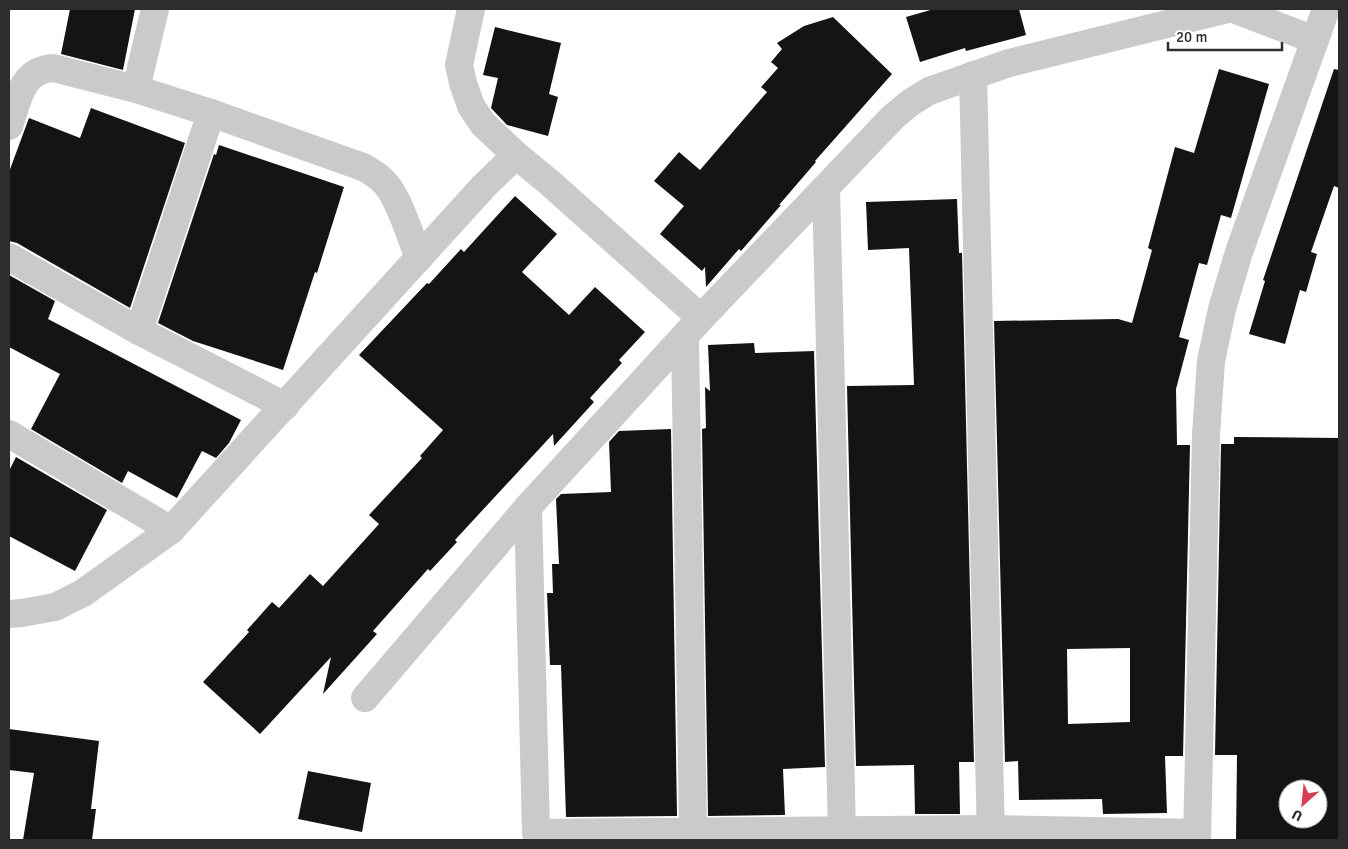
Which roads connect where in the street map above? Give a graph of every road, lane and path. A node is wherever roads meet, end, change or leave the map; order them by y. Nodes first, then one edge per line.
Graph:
1 (155, 9) edge
2 (471, 9) edge
3 (1228, 9) edge
4 (1233, 9) edge
5 (1326, 9) edge
6 (1315, 40) junction
7 (973, 75) junction
8 (136, 89) junction
9 (211, 113) junction
10 (9, 126) edge
11 (516, 155) junction
12 (826, 188) junction
13 (9, 257) edge
14 (419, 258) junction
15 (693, 328) junction
16 (139, 331) junction
17 (285, 406) junction
18 (9, 434) edge
19 (528, 507) junction
20 (171, 530) junction
21 (9, 614) edge
22 (364, 698) dead end
23 (693, 831) junction
24 (842, 831) junction
25 (992, 835) edge
26 (1197, 837) edge

1 - 8 street
2 - 11 street
3 - 7 street
4 - 6 street
5 - 6 street
6 - 26 street
7 - 12 street
7 - 25 street
8 - 9 street
8 - 10 street
9 - 14 street
9 - 16 street
11 - 14 street
11 - 15 street
12 - 15 street
12 - 24 street
13 - 16 street
14 - 17 street
15 - 19 street
15 - 23 street
16 - 17 street
17 - 20 street
18 - 20 street
19 - 22 street
19 - 23 street
20 - 21 street
23 - 24 street
24 - 25 street
25 - 26 street

